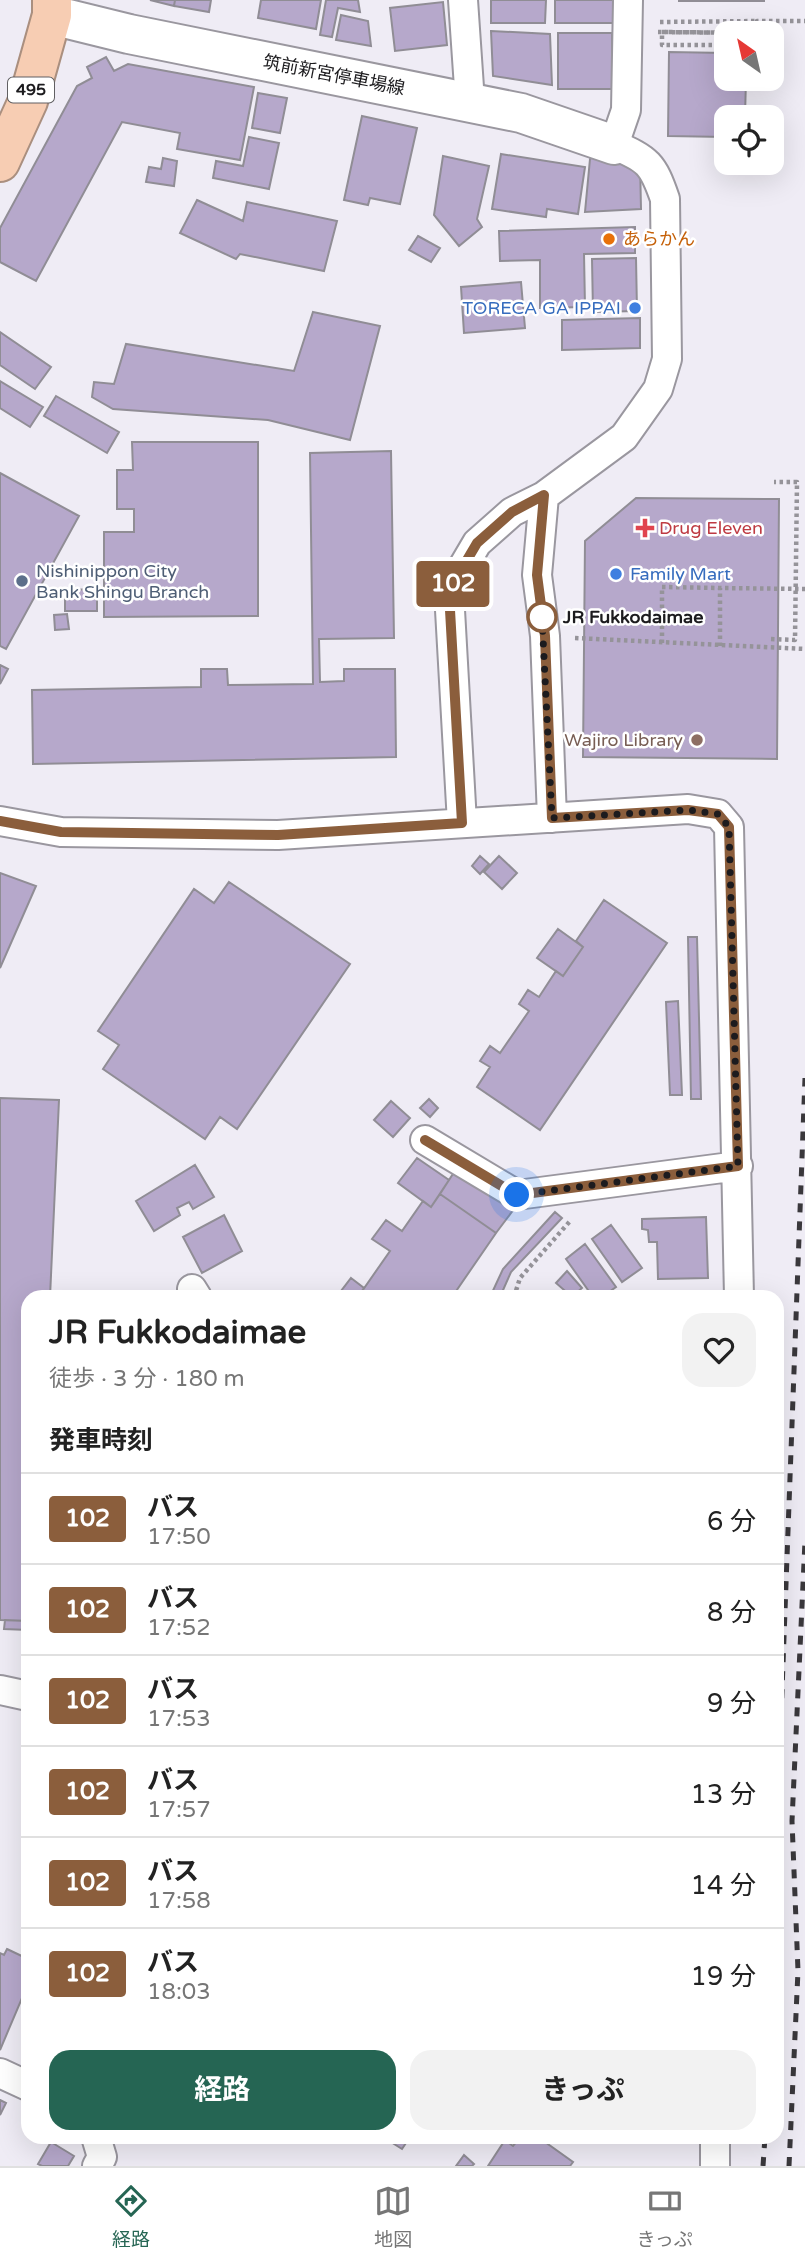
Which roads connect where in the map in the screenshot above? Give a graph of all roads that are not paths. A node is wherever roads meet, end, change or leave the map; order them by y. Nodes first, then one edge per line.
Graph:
1 (463, 0) edge
2 (628, 0) edge
3 (52, 8) edge
4 (470, 102) junction
5 (614, 145) junction
6 (0, 162) edge
7 (544, 495) junction
8 (552, 818) junction
9 (0, 821) edge
10 (462, 823) junction
11 (425, 1140) dead end
12 (738, 1166) junction
13 (739, 1290) edge
14 (0, 1690) edge
15 (21, 1694) edge
16 (0, 2073) edge
17 (21, 2082) edge
18 (98, 2144) edge
19 (715, 2144) edge
20 (97, 2166) edge
21 (715, 2166) edge

1 - 4 street
2 - 5 street
3 - 4 main road, 筑前新宮停車場線
3 - 6 highway, 495
4 - 5 main road, 筑前新宮停車場線
5 - 7 street
7 - 8 street
7 - 10 street
8 - 10 street
8 - 12 street
9 - 10 street
11 - 12 street
12 - 13 street
14 - 15 street
16 - 17 street
18 - 20 street
19 - 21 street

